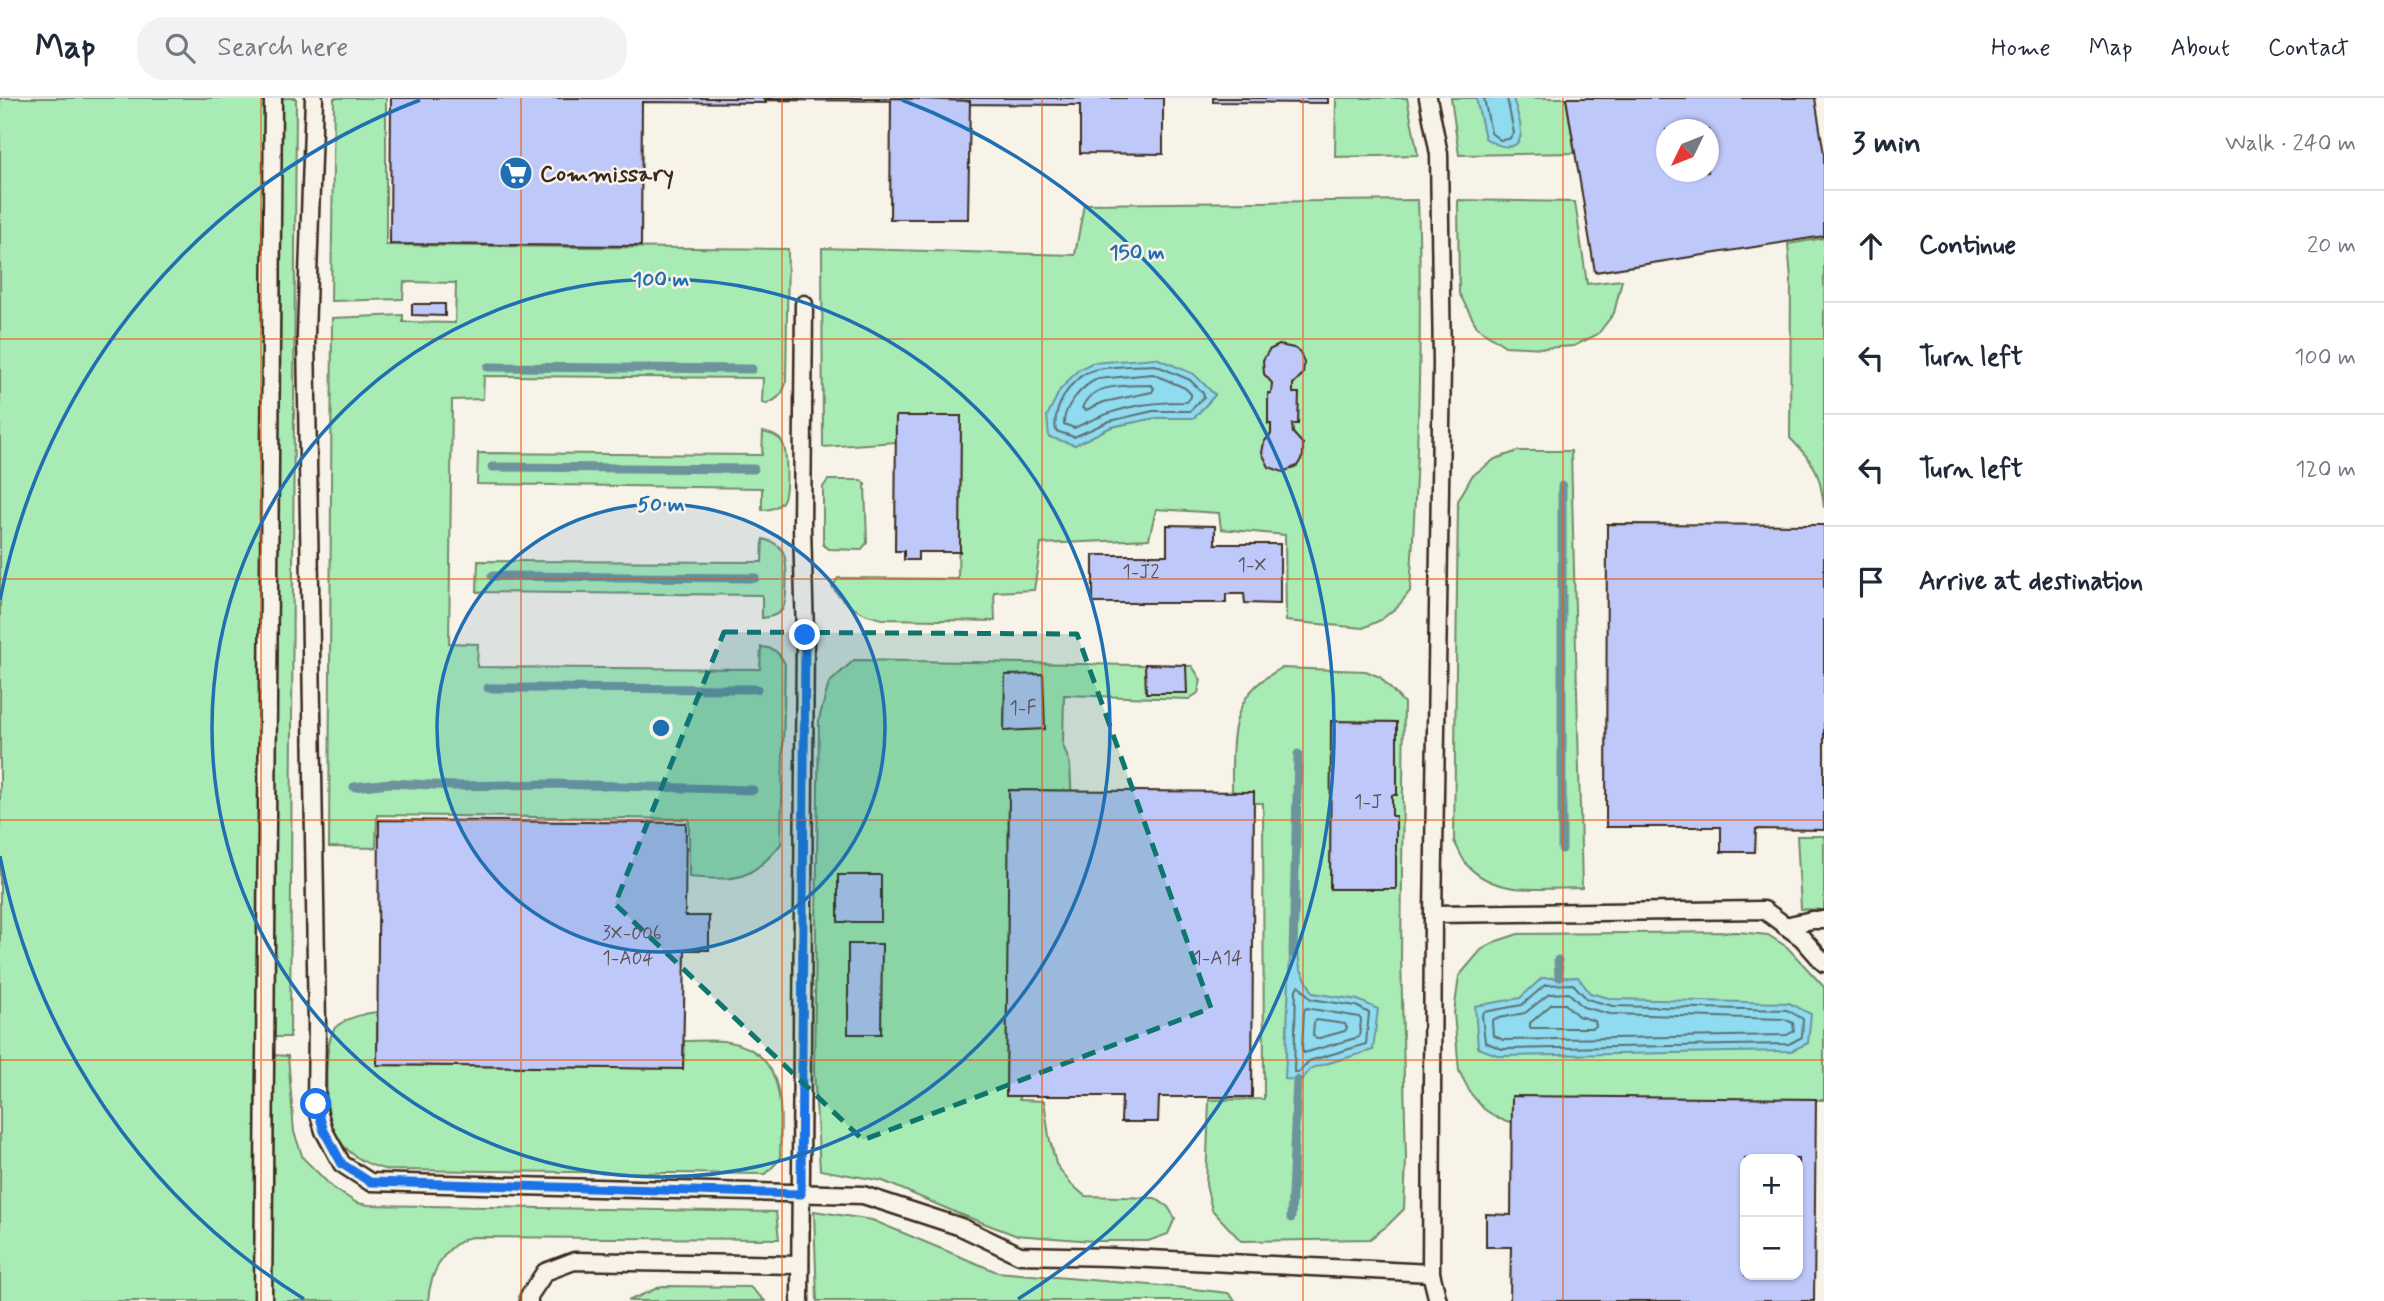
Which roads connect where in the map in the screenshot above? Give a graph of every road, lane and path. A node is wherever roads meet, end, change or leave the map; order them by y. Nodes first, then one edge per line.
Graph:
1 (273, 98) edge
2 (314, 98) edge
3 (1428, 98) edge
4 (804, 304) dead end
5 (1433, 915) junction
6 (1824, 920) edge
7 (1786, 926) junction
8 (1824, 963) edge
9 (801, 1194) junction
10 (800, 1265) junction
11 (1431, 1273) junction
12 (263, 1301) edge
13 (529, 1301) edge
14 (800, 1301) edge
15 (1438, 1301) edge

1 - 12 lane
2 - 9 lane
3 - 5 lane
4 - 9 lane
5 - 7 lane
5 - 11 lane
6 - 7 lane
7 - 8 lane
9 - 10 lane
9 - 11 lane
10 - 13 lane
10 - 14 lane
11 - 15 lane

